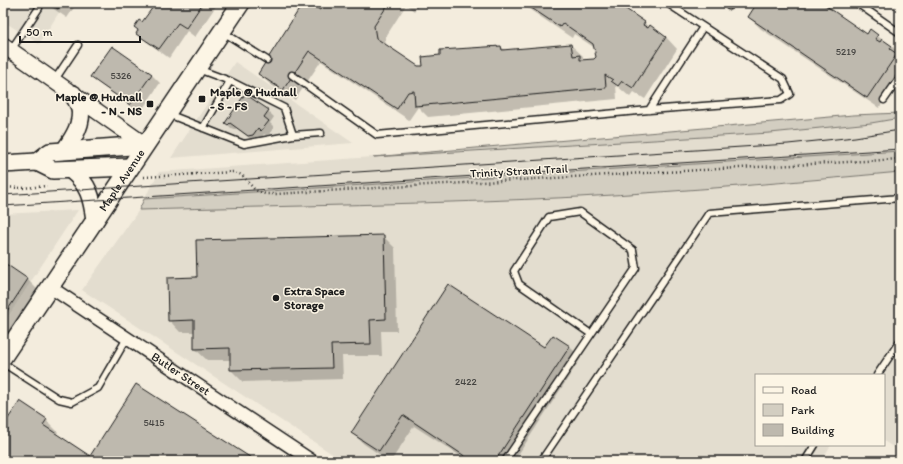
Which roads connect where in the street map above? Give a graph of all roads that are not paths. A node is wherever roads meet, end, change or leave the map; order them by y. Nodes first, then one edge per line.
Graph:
1 (241, 3) edge
2 (667, 3) edge
3 (857, 3) edge
4 (39, 8) dead end
5 (703, 27) junction
6 (222, 31) junction
7 (900, 33) edge
8 (78, 46) dead end
9 (7, 48) edge
10 (267, 60) dead end
11 (196, 68) junction
12 (292, 75) dead end
13 (900, 77) edge
14 (54, 81) junction
15 (230, 81) junction
16 (73, 94) junction
17 (884, 100) dead end
18 (649, 110) junction
19 (166, 114) junction
20 (203, 128) junction
21 (321, 133) dead end
22 (292, 135) junction
23 (145, 145) junction
24 (65, 150) junction
25 (37, 162) junction
26 (3, 164) edge
27 (130, 166) junction
28 (71, 170) junction
29 (900, 198) edge
30 (95, 220) junction
31 (50, 287) junction
32 (591, 334) junction
33 (127, 338) junction
34 (900, 341) edge
35 (3, 357) edge
36 (3, 363) edge
37 (878, 374) edge
38 (814, 446) edge
39 (312, 461) edge
40 (505, 461) edge
41 (541, 461) edge
42 (805, 461) edge

1 - 6 main road, Maple Avenue
2 - 5 lane
3 - 7 lane
4 - 9 lane
5 - 18 lane
5 - 18 lane
6 - 10 lane
6 - 11 main road, Maple Avenue
8 - 14 lane
9 - 14 street
11 - 15 lane
11 - 19 main road, Maple Avenue
12 - 18 lane
13 - 17 lane
14 - 16 street
15 - 20 lane
15 - 22 lane
16 - 23 street
16 - 24 main road
19 - 20 lane
19 - 23 main road, Maple Avenue
20 - 22 lane
21 - 22 lane
23 - 24 main road
23 - 27 main road, Maple Avenue
24 - 25 main road
25 - 26 main road
25 - 28 main road
27 - 28 main road
27 - 30 main road, Maple Avenue
28 - 30 main road
29 - 41 lane
30 - 31 main road, Maple Avenue
31 - 33 street, Butler Street
31 - 35 main road, Maple Avenue
32 - 32 lane
32 - 40 lane
33 - 36 lane
33 - 39 street, Butler Street
34 - 37 lane
38 - 42 lane

